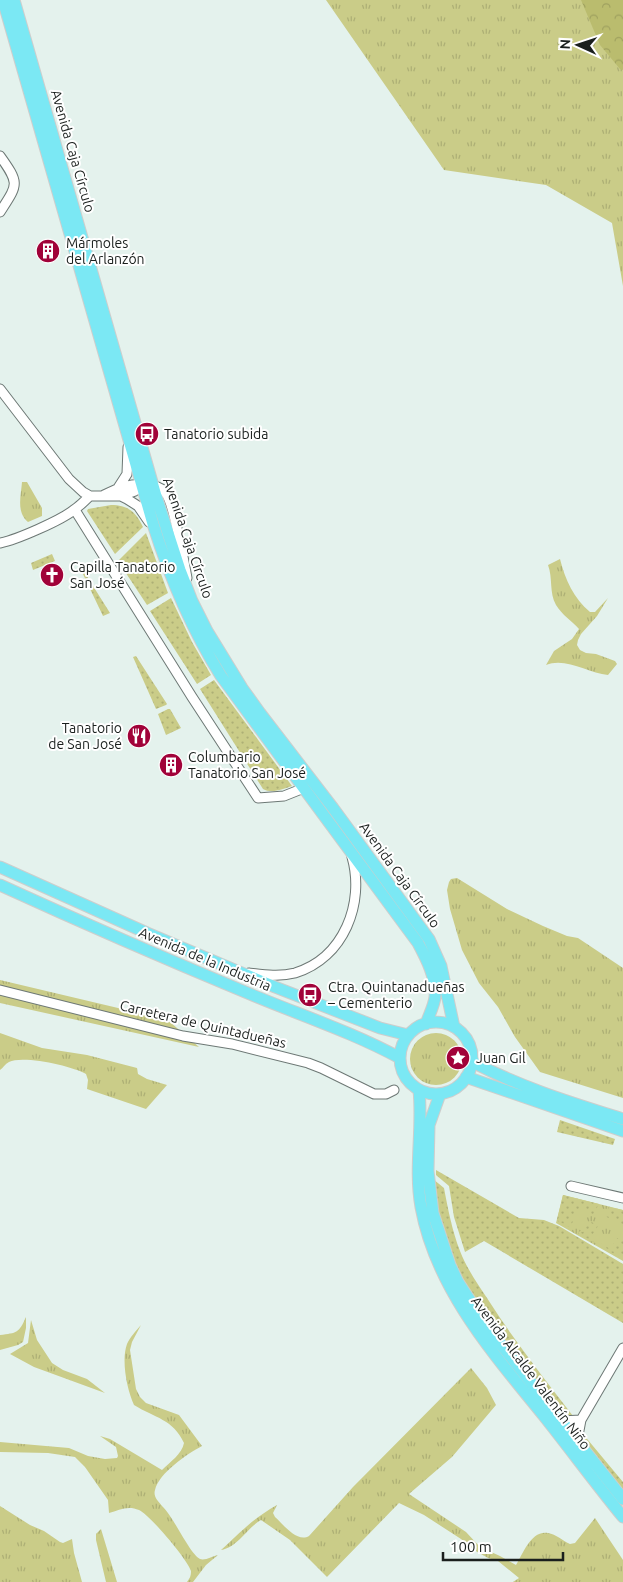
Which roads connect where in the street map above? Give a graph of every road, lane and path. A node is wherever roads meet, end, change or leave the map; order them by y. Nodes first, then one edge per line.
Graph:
1 (4, 0) edge
2 (14, 0) edge
3 (0, 156) edge
4 (0, 212) edge
5 (0, 389) edge
6 (127, 435) junction
7 (149, 482) junction
8 (120, 492) junction
9 (90, 496) junction
10 (75, 510) junction
11 (0, 543) edge
12 (164, 559) junction
13 (304, 788) junction
14 (350, 850) junction
15 (0, 867) edge
16 (0, 884) edge
17 (173, 944) junction
18 (0, 990) edge
19 (426, 1024) junction
20 (454, 1028) junction
21 (408, 1035) junction
22 (400, 1058) junction
23 (471, 1061) junction
24 (466, 1077) junction
25 (394, 1090) dead end
26 (419, 1090) junction
27 (440, 1094) junction
28 (623, 1119) edge
29 (623, 1131) edge
30 (571, 1186) dead end
31 (623, 1198) edge
32 (623, 1348) edge
33 (581, 1420) junction
34 (561, 1421) junction
35 (577, 1441) junction
36 (623, 1499) edge
37 (623, 1518) edge

1 - 6 main road, Avenida Caja Círculo
2 - 7 main road, Avenida Caja Círculo
3 - 4 street
5 - 9 street
6 - 7 main road, Avenida Caja Círculo
6 - 8 street
7 - 8 street
7 - 12 main road, Avenida Caja Círculo
7 - 20 main road, Avenida Caja Círculo
8 - 9 street
8 - 12 street
9 - 10 street
10 - 11 street
10 - 13 street
12 - 13 main road, Avenida Caja Círculo
13 - 14 main road, Avenida Caja Círculo
14 - 17 street, Avenida de la Industria
14 - 19 main road, Avenida Caja Círculo
15 - 17 main road, Avenida de la Industria
16 - 22 main road, Avenida de la Industria
17 - 21 main road, Avenida de la Industria
18 - 25 street, Carretera de Quintadueñas
19 - 20 main road
19 - 21 main road
20 - 23 main road
21 - 22 main road
22 - 26 main road
23 - 24 main road
23 - 28 main road
24 - 27 main road
24 - 29 main road
26 - 27 main road
26 - 37 main road, Avenida Alcalde Valentín Niño
27 - 34 main road, Avenida Alcalde Valentín Niño
30 - 31 street
32 - 33 street
33 - 34 street
33 - 35 street
34 - 35 main road, Avenida Alcalde Valentín Niño
35 - 36 main road, Avenida Alcalde Valentín Niño

